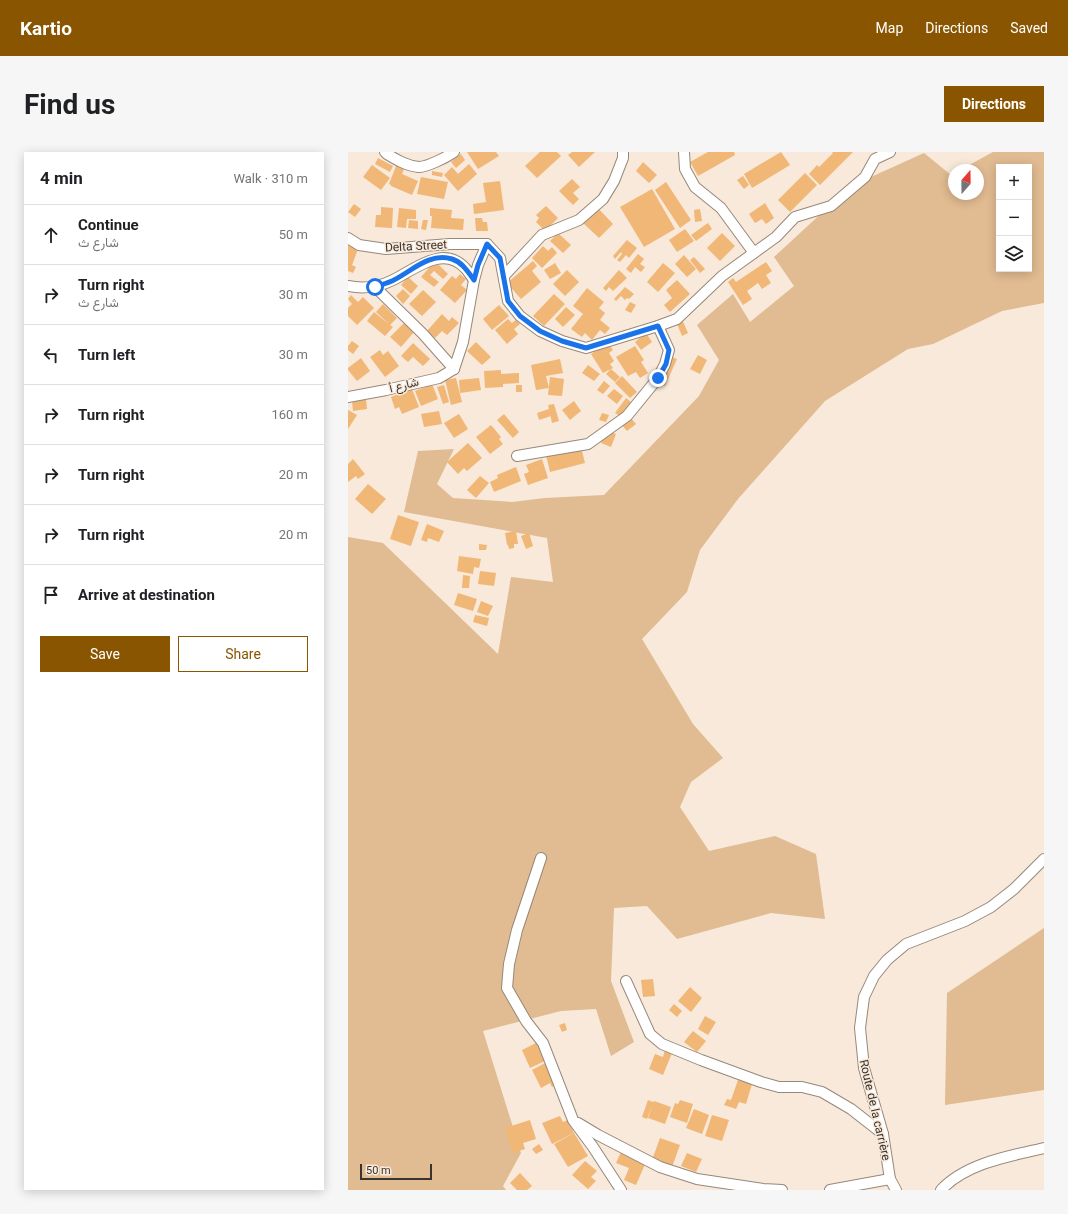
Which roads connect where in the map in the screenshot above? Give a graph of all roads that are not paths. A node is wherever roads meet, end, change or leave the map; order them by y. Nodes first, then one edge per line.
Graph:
1 (384, 152) edge
2 (454, 152) edge
3 (623, 152) edge
4 (684, 152) edge
5 (890, 152) edge
6 (348, 238) edge
7 (487, 244) junction
8 (754, 253) junction
9 (504, 276) junction
10 (474, 280) junction
11 (348, 286) edge
12 (375, 287) junction
13 (658, 326) junction
14 (454, 369) junction
15 (349, 393) edge
16 (517, 456) dead end
17 (541, 858) dead end
18 (1044, 859) edge
19 (626, 982) dead end
20 (573, 1120) junction
21 (883, 1134) junction
22 (1044, 1148) edge
23 (890, 1179) junction
24 (621, 1190) edge
25 (782, 1190) edge
26 (830, 1190) edge
27 (896, 1190) edge
28 (941, 1190) edge

1 - 2 street
3 - 9 street
4 - 8 street
5 - 8 street
6 - 7 street, Delta Street
7 - 9 street
7 - 10 street
8 - 13 street
9 - 13 street
10 - 12 street
10 - 14 street
11 - 12 street
12 - 14 street
13 - 16 street
14 - 15 street, شارع أ
17 - 20 street
18 - 21 street, Route de la carrière
19 - 21 street
20 - 24 street
20 - 25 street
21 - 23 street, Route de la carrière
22 - 28 street
23 - 26 street
23 - 27 street, Route de la carrière

